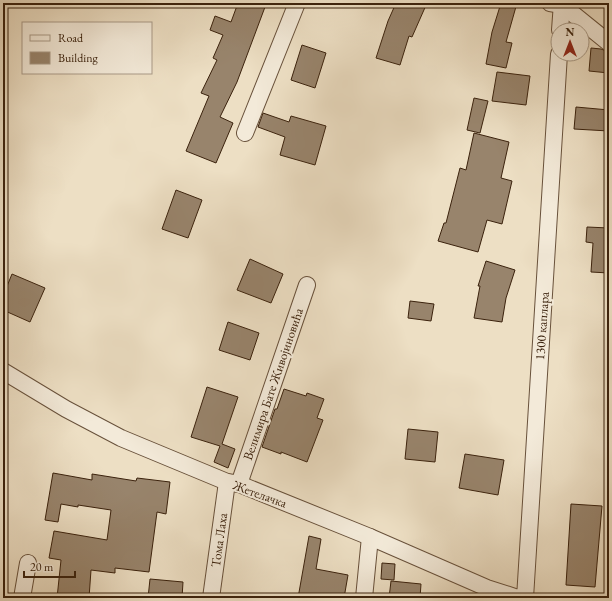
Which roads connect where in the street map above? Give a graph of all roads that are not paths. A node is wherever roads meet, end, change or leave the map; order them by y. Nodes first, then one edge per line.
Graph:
1 (297, 3) edge
2 (558, 4) edge
3 (559, 22) edge
4 (609, 43) edge
5 (558, 62) edge
6 (245, 133) dead end
7 (307, 284) dead end
8 (3, 371) edge
9 (233, 483) junction
10 (370, 537) junction
11 (28, 563) dead end
12 (22, 598) edge
13 (211, 598) edge
14 (364, 598) edge
15 (525, 598) edge

1 - 6 street
2 - 3 street
2 - 4 street
5 - 15 street, 1300 каплара
7 - 9 street, Велимира Бате Живојиновића
8 - 9 street, Жетелачка
9 - 10 street, Жетелачка
9 - 13 street, Тома Лаха
10 - 14 street
10 - 15 street, Жетелачка
11 - 12 street

